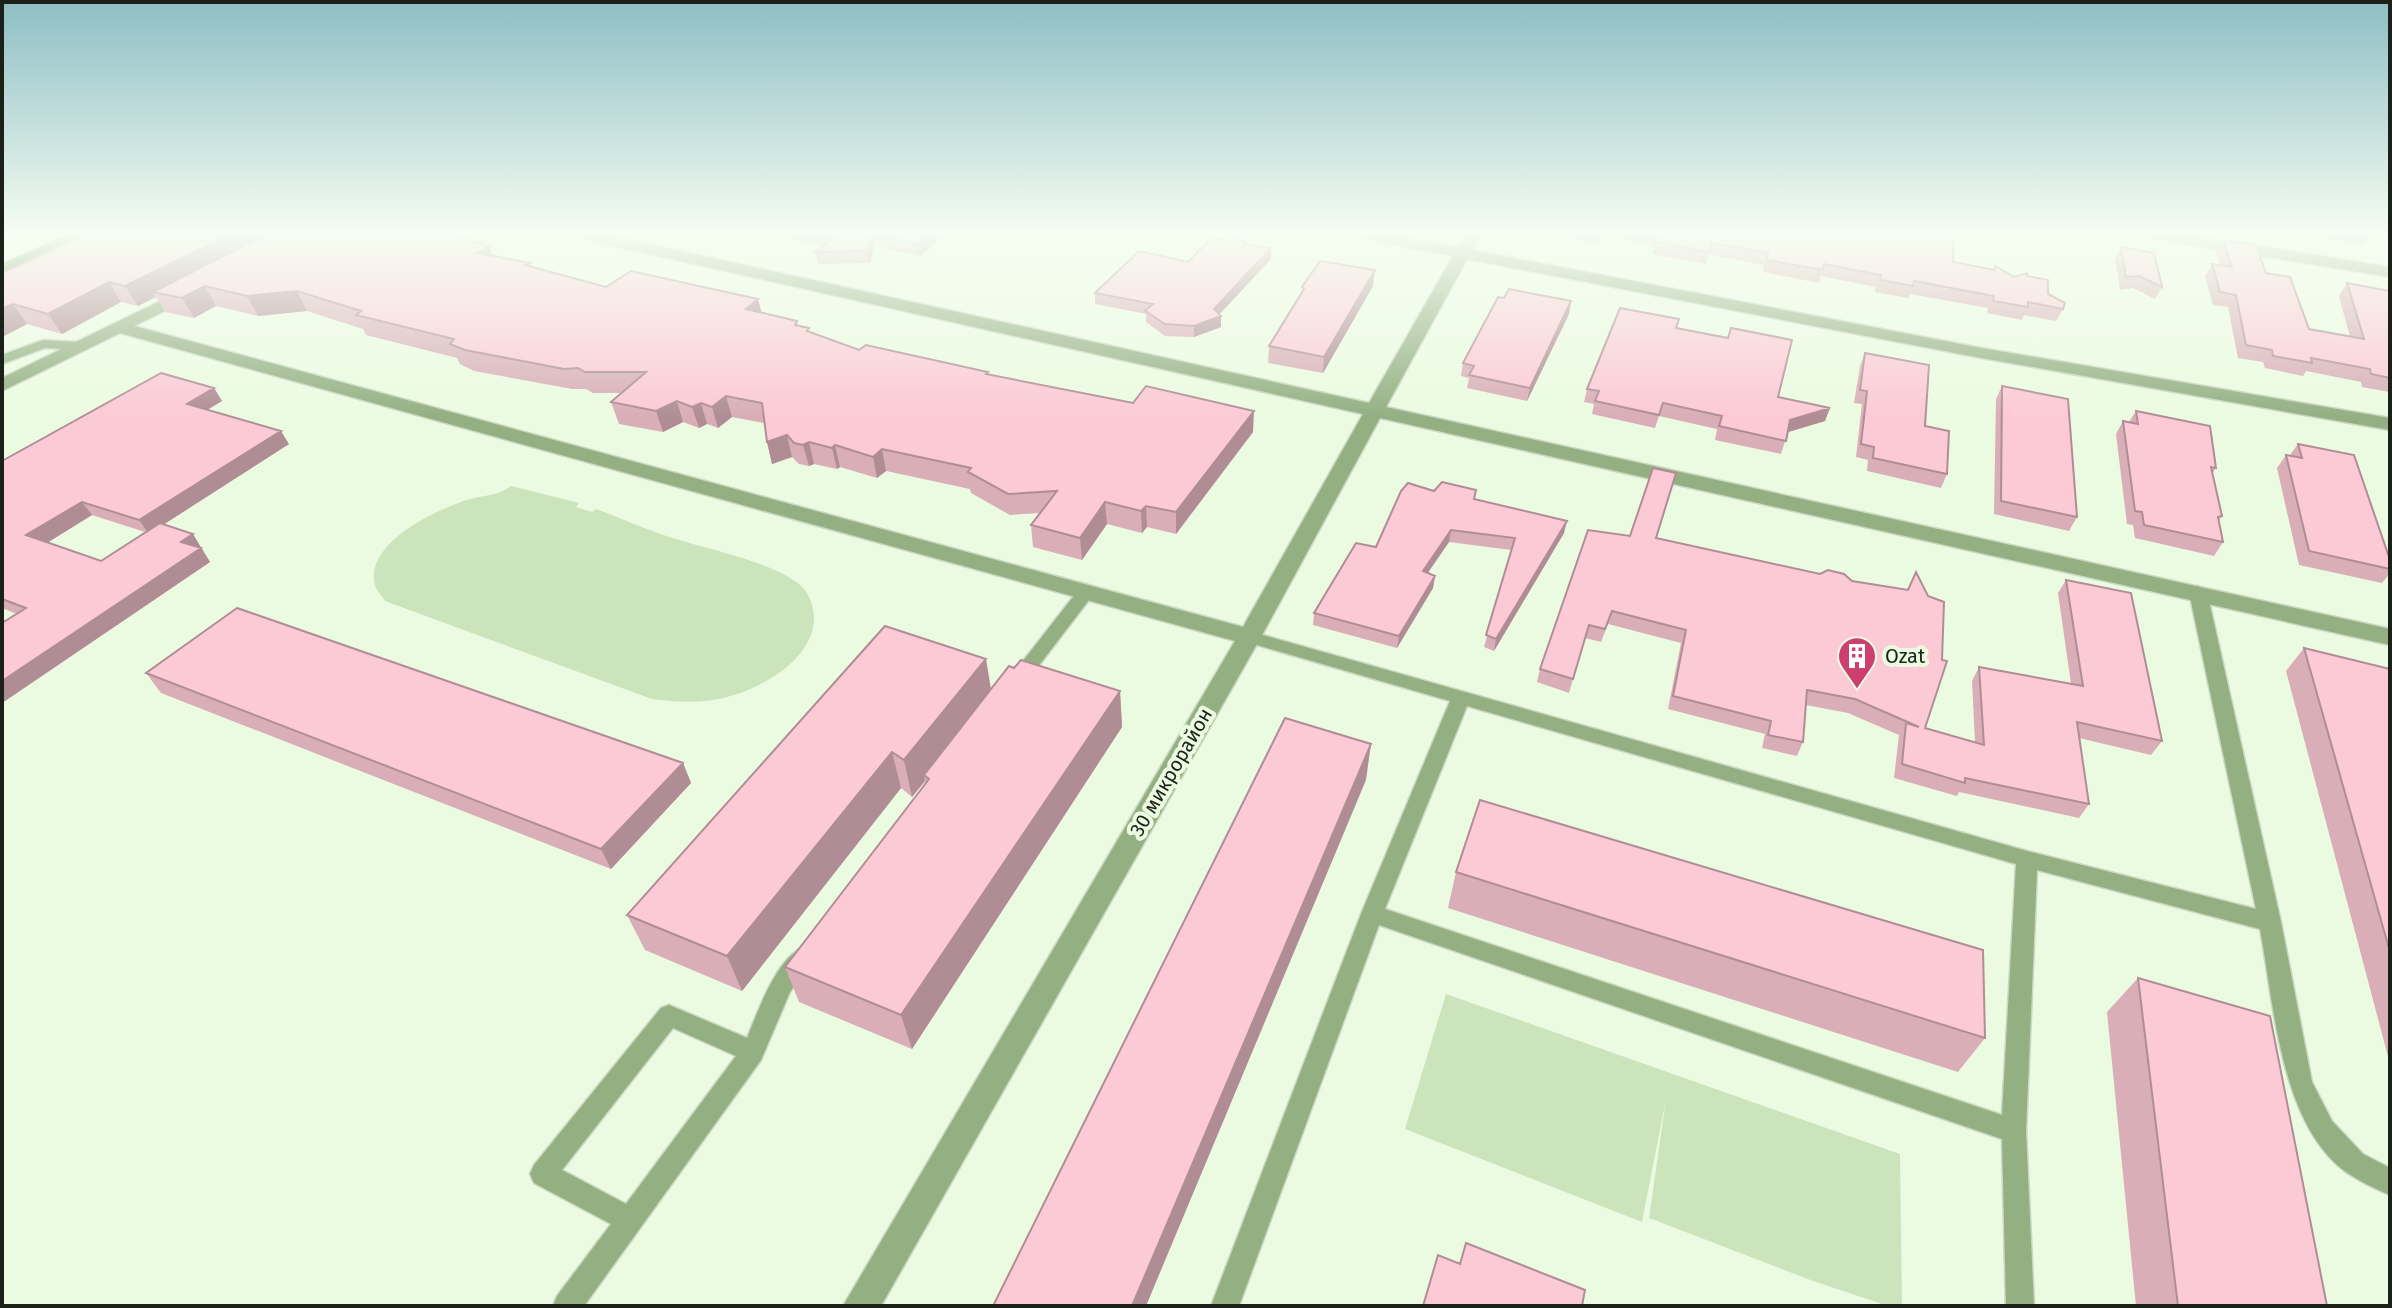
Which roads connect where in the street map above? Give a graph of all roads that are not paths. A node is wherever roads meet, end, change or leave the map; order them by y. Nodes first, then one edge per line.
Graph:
1 (184, 295) edge
2 (859, 295) edge
3 (1439, 295) edge
4 (1711, 295) edge
5 (120, 328) junction
6 (78, 346) junction
7 (2, 360) edge
8 (2, 385) edge
9 (1377, 409) junction
10 (2390, 424) edge
11 (1086, 592) junction
12 (2198, 592) junction
13 (1249, 637) junction
14 (2390, 637) edge
15 (1010, 691) edge
16 (1461, 698) junction
17 (2027, 859) junction
18 (1372, 914) junction
19 (2270, 922) junction
20 (819, 937) edge
21 (753, 1052) junction
22 (2014, 1131) junction
23 (2390, 1182) edge
24 (630, 1220) junction
25 (567, 1306) edge
26 (861, 1306) edge
27 (1225, 1306) edge
28 (2020, 1306) edge

1 - 5 street
2 - 9 street
3 - 9 street, 30 микрорайон
4 - 10 street
5 - 6 street
5 - 11 street
6 - 7 lane
6 - 8 street
9 - 12 street
9 - 13 street, 30 микрорайон
11 - 13 street
11 - 15 lane
12 - 14 street
12 - 19 lane
13 - 16 lane
13 - 26 street, 30 микрорайон
16 - 17 lane
16 - 18 lane
17 - 19 lane
17 - 22 lane
18 - 22 lane
18 - 27 lane
19 - 23 lane
20 - 21 lane
21 - 24 lane
21 - 24 lane
22 - 28 lane
24 - 25 lane

